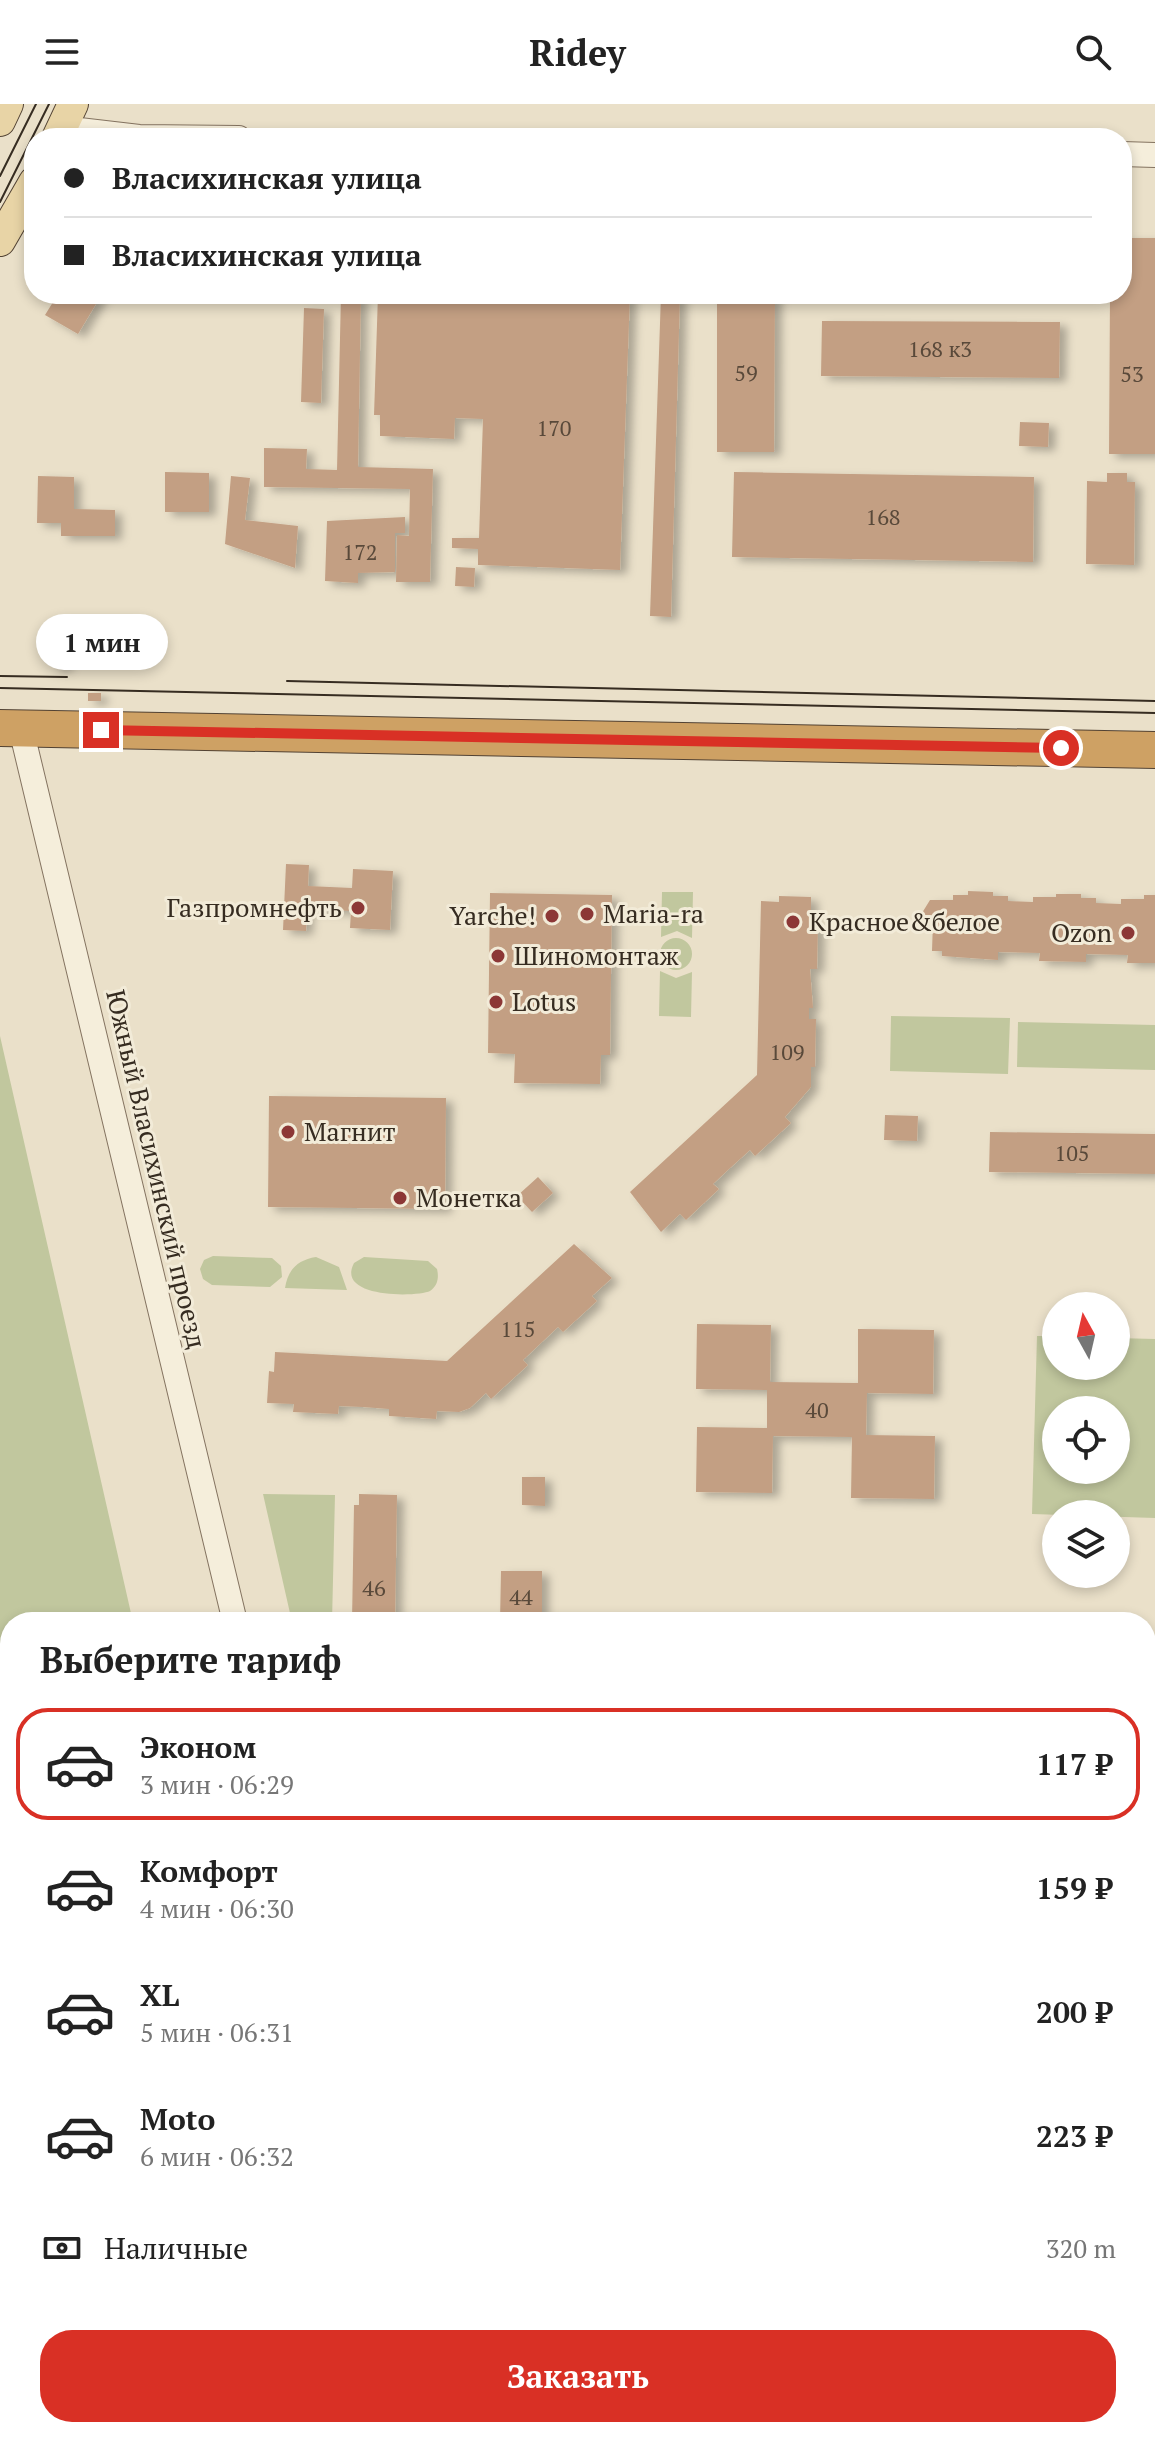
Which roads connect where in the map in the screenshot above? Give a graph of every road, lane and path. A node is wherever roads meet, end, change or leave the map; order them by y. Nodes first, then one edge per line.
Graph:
1 (8, 104) edge
2 (0, 121) edge
3 (64, 123) edge
4 (91, 128) edge
5 (1132, 154) edge
6 (1155, 155) edge
7 (24, 199) edge
8 (0, 241) edge
9 (11, 728) edge
10 (1155, 750) edge
11 (232, 1612) edge

1 - 2 main road
3 - 4 street
5 - 6 street
7 - 8 main road
9 - 10 highway
9 - 11 street, Южный Власихинский проезд

